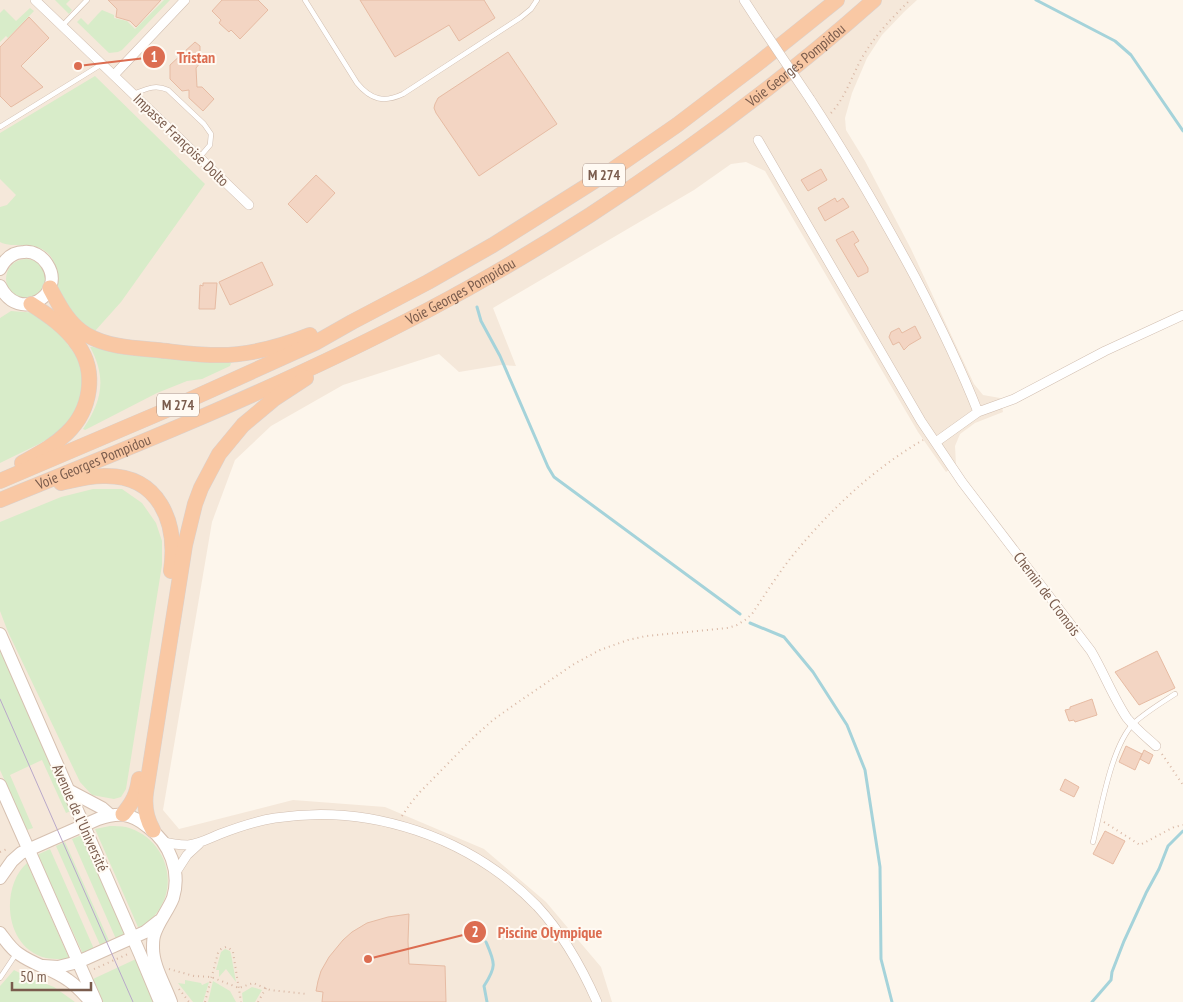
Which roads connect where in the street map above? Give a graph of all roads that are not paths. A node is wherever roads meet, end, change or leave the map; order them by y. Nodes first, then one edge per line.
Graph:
1 (35, 0) edge
2 (87, 0) edge
3 (185, 0) edge
4 (305, 0) edge
5 (537, 0) edge
6 (744, 0) edge
7 (837, 0) edge
8 (874, 0) edge
9 (62, 26) junction
10 (102, 64) junction
11 (114, 75) junction
12 (134, 94) junction
13 (0, 126) edge
14 (758, 140) dead end
15 (200, 158) junction
16 (249, 205) dead end
17 (0, 249) edge
18 (13, 254) junction
19 (0, 269) edge
20 (50, 288) junction
21 (1, 293) edge
22 (31, 304) junction
23 (1183, 315) edge
24 (352, 322) junction
25 (352, 349) junction
26 (978, 412) junction
27 (934, 439) junction
28 (0, 476) edge
29 (0, 481) edge
30 (18, 493) junction
31 (0, 500) edge
32 (0, 634) edge
33 (1175, 694) dead end
34 (1133, 724) junction
35 (1156, 746) road end
36 (0, 785) edge
37 (68, 790) junction
38 (117, 814) junction
39 (83, 825) junction
40 (158, 836) junction
41 (203, 841) junction
42 (1093, 842) dead end
43 (29, 850) junction
44 (176, 872) junction
45 (0, 878) edge
46 (162, 918) junction
47 (0, 933) edge
48 (133, 938) junction
49 (17, 953) junction
50 (43, 966) junction
51 (81, 968) junction
52 (0, 978) edge
53 (91, 1002) edge
54 (96, 1002) edge
55 (160, 1002) edge
56 (171, 1002) edge
57 (597, 1002) edge

1 - 9 street, Impasse Françoise Dolto
2 - 9 lane
3 - 11 street
4 - 5 lane
6 - 26 street, bridge
7 - 24 highway, Voie Georges Pompidou / M 274
8 - 25 highway, Voie Georges Pompidou / M 274
9 - 10 street, Impasse Françoise Dolto
10 - 11 street, Impasse Françoise Dolto
10 - 13 lane
11 - 12 street, Impasse Françoise Dolto
12 - 15 street, Impasse Françoise Dolto
12 - 15 lane
14 - 27 street, Chemin de Cromois
15 - 16 street, Impasse Françoise Dolto
17 - 18 main road
18 - 19 main road
18 - 20 main road
20 - 22 main road
20 - 24 highway
21 - 22 main road
22 - 28 highway
23 - 26 street
24 - 29 highway, Voie Georges Pompidou / M 274
25 - 30 highway, Voie Georges Pompidou / M 274
25 - 40 highway
26 - 27 street
27 - 34 street, Chemin de Cromois
30 - 31 highway, Voie Georges Pompidou / M 274
30 - 38 highway
32 - 37 main road, Avenue de l'Université
33 - 34 lane
34 - 35 street, Chemin de Cromois
34 - 42 lane
36 - 43 main road
37 - 38 main road
37 - 39 main road, Avenue de l'Université
38 - 39 main road
38 - 40 main road
39 - 43 main road
39 - 48 main road, Avenue de l'Université
40 - 41 street
40 - 44 main road
41 - 44 street
41 - 57 street
43 - 45 main road
43 - 51 main road
44 - 46 main road
46 - 48 main road
46 - 56 main road
47 - 49 main road
48 - 51 main road
48 - 55 main road, Avenue de l'Université
49 - 50 main road
49 - 52 lane
50 - 51 main road
50 - 53 main road
51 - 54 main road

